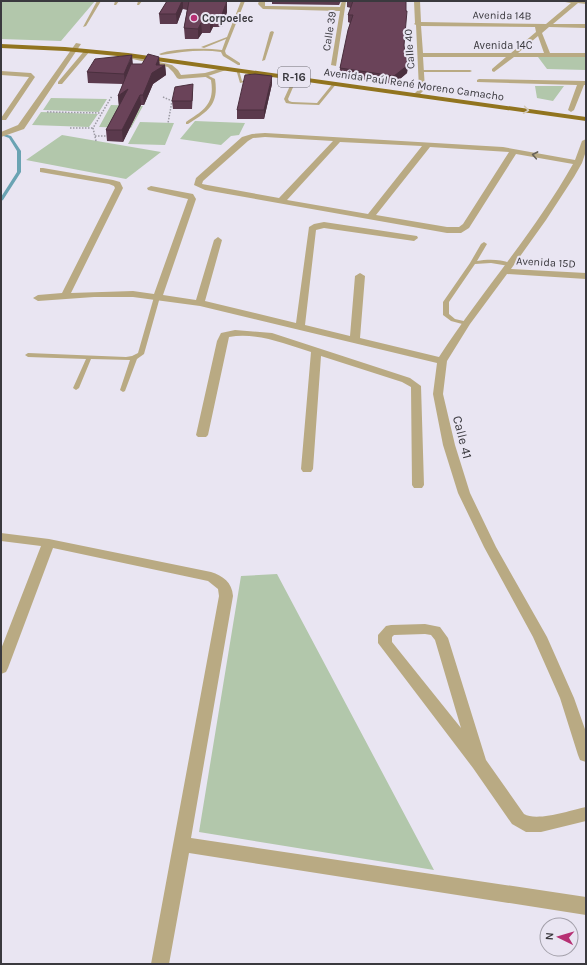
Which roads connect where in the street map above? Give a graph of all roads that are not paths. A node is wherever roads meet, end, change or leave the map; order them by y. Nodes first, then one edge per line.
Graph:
1 (99, 1) edge
2 (243, 1) edge
3 (262, 1) edge
4 (344, 1) edge
5 (417, 1) edge
6 (562, 1) edge
7 (577, 1) edge
8 (586, 2) edge
9 (342, 9) junction
10 (417, 24) junction
11 (536, 25) junction
12 (84, 26) dead end
13 (586, 26) edge
14 (272, 32) dead end
15 (229, 37) junction
16 (1, 41) edge
17 (1, 46) edge
18 (76, 47) junction
19 (200, 48) junction
20 (87, 51) junction
21 (223, 51) junction
22 (113, 54) junction
23 (161, 54) junction
24 (420, 55) junction
25 (548, 55) junction
26 (586, 55) edge
27 (263, 60) dead end
28 (334, 65) dead end
29 (238, 67) junction
30 (226, 69) junction
31 (494, 70) dead end
32 (421, 71) junction
33 (470, 71) dead end
34 (1, 73) edge
35 (270, 74) junction
36 (205, 75) junction
37 (296, 78) junction
38 (479, 81) dead end
39 (335, 83) junction
40 (584, 83) edge
41 (58, 86) dead end
42 (420, 92) junction
43 (572, 110) junction
44 (586, 112) edge
45 (4, 119) dead end
46 (586, 119) edge
47 (187, 123) dead end
48 (1, 135) edge
49 (338, 140) junction
50 (586, 141) edge
51 (428, 144) junction
52 (512, 154) junction
53 (576, 166) junction
54 (43, 170) dead end
55 (151, 188) dead end
56 (282, 200) junction
57 (371, 216) junction
58 (414, 238) dead end
59 (218, 240) dead end
60 (484, 244) dead end
61 (474, 263) junction
62 (506, 268) junction
63 (360, 276) dead end
64 (586, 276) edge
65 (65, 296) junction
66 (157, 297) junction
67 (38, 298) dead end
68 (200, 303) junction
69 (277, 321) junction
70 (466, 323) junction
71 (300, 327) junction
72 (268, 335) junction
73 (355, 340) junction
74 (316, 350) junction
75 (28, 355) dead end
76 (89, 358) junction
77 (134, 358) junction
78 (442, 361) junction
79 (76, 388) dead end
80 (123, 390) dead end
81 (202, 435) dead end
82 (307, 469) dead end
83 (418, 485) dead end
84 (1, 537) edge
85 (49, 543) junction
86 (1, 668) edge
87 (586, 755) edge
88 (479, 763) junction
89 (586, 814) edge
90 (182, 844) junction
91 (586, 906) edge
92 (160, 964) edge

1 - 12 lane
2 - 15 lane
3 - 9 street
4 - 9 street, Calle 39
5 - 10 street, Calle 40
6 - 8 street
7 - 31 street
9 - 28 street, Calle 39
10 - 11 street, Avenida 14B
10 - 24 street, Calle 40
11 - 13 street, Avenida 14B
11 - 25 street
14 - 27 lane
15 - 19 lane
15 - 21 lane
16 - 18 main road, Avenida Paúl René Moreno Camacho / R-16
17 - 18 main road, Avenida Paúl René Moreno Camacho / R-16
18 - 20 main road, Avenida Paúl René Moreno Camacho / R-16
18 - 23 main road, Avenida Paúl René Moreno Camacho / R-16
18 - 48 street
19 - 21 lane
19 - 23 lane
20 - 22 main road, Avenida Paúl René Moreno Camacho / R-16
20 - 41 street
21 - 29 lane
22 - 30 main road, Avenida Paúl René Moreno Camacho / R-16
22 - 36 street
23 - 29 main road, Avenida Paúl René Moreno Camacho / R-16
24 - 25 street, Avenida 14C
24 - 32 street, Calle 40
25 - 26 street, Avenida 14C
29 - 30 main road, Avenida Paúl René Moreno Camacho / R-16
29 - 35 main road, Avenida Paúl René Moreno Camacho / R-16
29 - 35 lane
29 - 42 main road, Avenida Paúl René Moreno Camacho / R-16
30 - 36 street
32 - 33 lane
32 - 42 street, Calle 40
34 - 45 street
35 - 37 main road, Avenida Paúl René Moreno Camacho / R-16
36 - 47 lane
37 - 39 main road, Avenida Paúl René Moreno Camacho / R-16
37 - 39 lane
38 - 40 street
39 - 42 main road, Avenida Paúl René Moreno Camacho / R-16
40 - 43 street
42 - 43 main road, Avenida Paúl René Moreno Camacho / R-16
42 -> 46 main road, Avenida Paúl René Moreno Camacho / R-16
43 - 44 main road, Avenida Paúl René Moreno Camacho / R-16
49 - 51 street
49 - 56 street
49 - 56 street
50 - 53 street, Calle 41
51 - 52 street
51 - 57 street
52 - 53 street
52 - 57 street
53 - 62 street, Calle 41
54 - 65 street
55 - 66 street
56 - 57 street
58 - 71 street
59 - 68 street
60 - 61 lane
61 - 62 lane
61 - 70 lane
62 - 64 street, Avenida 15D
62 - 70 street, Calle 41
63 - 73 street
65 - 66 street
65 - 67 street
66 - 68 street
66 - 77 lane
68 - 69 street
69 - 71 street
69 - 72 street
70 - 78 street, Calle 41
71 - 73 street
72 - 74 street
72 - 81 street
73 - 78 street
74 - 82 street
74 - 83 street
75 - 76 lane
76 - 77 lane
76 - 79 lane
77 - 80 lane
78 - 87 street, Calle 41
84 - 85 street
85 - 86 street
85 - 90 street
88 - 88 street
88 - 89 street
90 - 91 street
90 - 92 street

